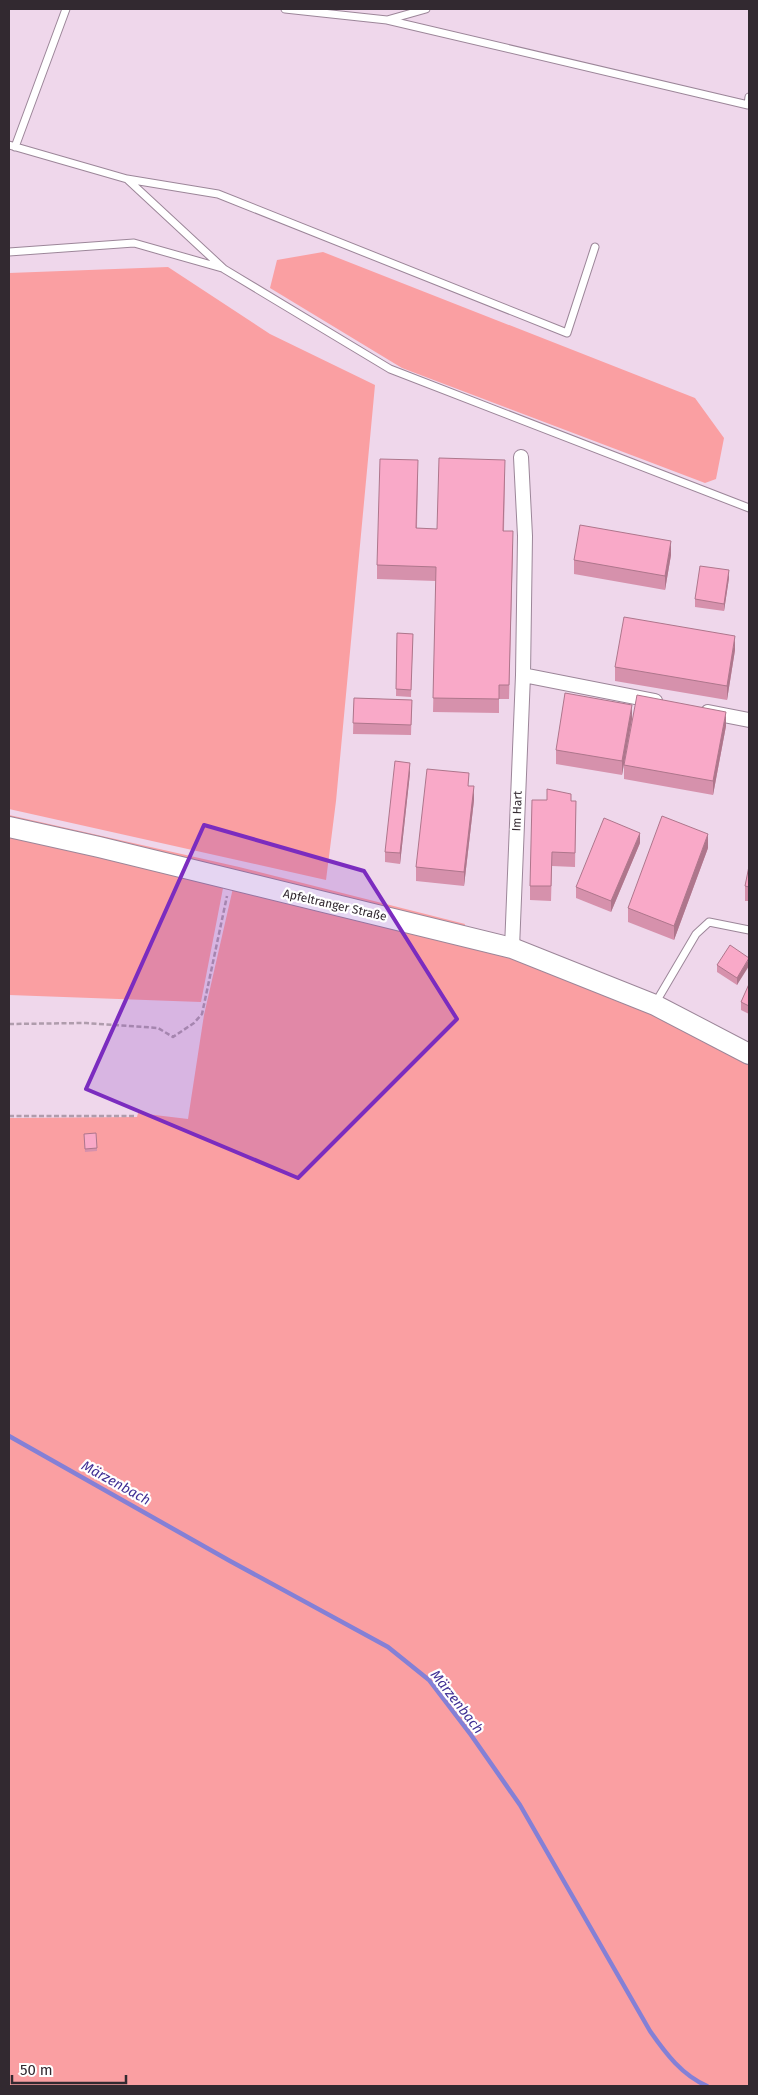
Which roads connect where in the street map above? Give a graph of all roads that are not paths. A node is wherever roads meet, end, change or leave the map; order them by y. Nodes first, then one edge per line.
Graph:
1 (66, 9) edge
2 (285, 9) edge
3 (426, 9) edge
4 (387, 20) junction
5 (749, 102) edge
6 (12, 146) edge
7 (127, 179) junction
8 (595, 247) dead end
9 (9, 252) edge
10 (224, 269) junction
11 (521, 457) dead end
12 (749, 508) edge
13 (523, 675) junction
14 (664, 703) edge
15 (693, 709) edge
16 (749, 720) edge
17 (9, 828) edge
18 (749, 930) edge
19 (512, 948) junction
20 (654, 1005) junction
21 (749, 1054) edge

1 - 6 lane
2 - 4 lane
3 - 4 lane
4 - 5 lane
6 - 7 lane
7 - 8 lane
7 - 10 lane
9 - 10 lane
10 - 12 lane
11 - 13 street, Im Hart
13 - 14 street
13 - 19 street, Im Hart
15 - 16 street
17 - 19 street, Apfeltranger Straße
18 - 20 lane
19 - 20 street, Apfeltranger Straße
20 - 21 street, Apfeltranger Straße

